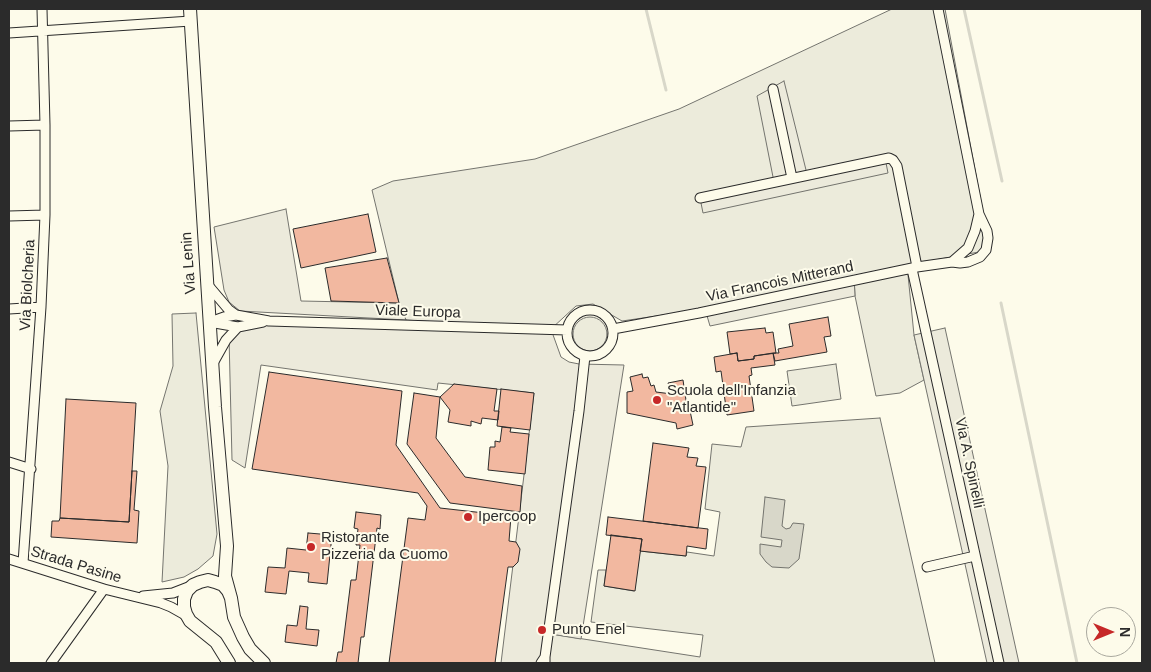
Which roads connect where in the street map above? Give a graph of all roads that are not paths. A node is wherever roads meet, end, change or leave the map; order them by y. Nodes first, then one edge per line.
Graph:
1 (42, 9) edge
2 (938, 9) edge
3 (190, 15) edge
4 (43, 32) junction
5 (9, 34) edge
6 (773, 89) dead end
7 (45, 125) junction
8 (9, 126) edge
9 (792, 178) junction
10 (700, 198) dead end
11 (979, 214) junction
12 (45, 215) junction
13 (9, 216) edge
14 (952, 262) junction
15 (915, 268) junction
16 (207, 284) junction
17 (41, 307) junction
18 (9, 308) edge
19 (236, 315) junction
20 (269, 321) junction
21 (209, 322) junction
22 (238, 327) junction
23 (613, 329) junction
24 (567, 330) junction
25 (585, 356) junction
26 (212, 366) junction
27 (9, 462) edge
28 (30, 469) junction
29 (223, 516) junction
30 (975, 556) junction
31 (9, 559) edge
32 (23, 563) junction
33 (926, 567) dead end
34 (196, 583) junction
35 (104, 589) junction
36 (136, 596) junction
37 (231, 598) junction
38 (187, 616) junction
39 (544, 661) edge
40 (51, 663) edge
41 (229, 663) edge
42 (264, 663) edge
43 (999, 663) edge

1 - 4 street, Via Biolcheria
2 - 11 street
3 - 4 street
3 - 16 main road, Via Lenin
4 - 5 street
4 - 7 street, Via Biolcheria
6 - 9 street
7 - 8 street
7 - 12 street, Via Biolcheria
9 - 10 street
9 - 15 street, Via A. Spinelli
11 - 14 street
11 - 14 street, Via Francois Mitterand
12 - 13 street
12 - 17 street, Via Biolcheria
14 - 15 street, Via Francois Mitterand
15 - 23 street, Via Francois Mitterand
15 - 30 street, Via A. Spinelli
16 - 19 street
16 - 21 main road, Via Lenin
17 - 18 street
17 - 28 street, Via Biolcheria
19 - 20 street
19 - 21 street
20 - 22 street
20 - 24 street, Viale Europa
21 - 22 street
21 - 26 main road, Via Lenin
22 - 26 street
23 - 24 street
23 - 25 street
24 - 25 street
25 - 39 street
26 - 29 main road, Via Lenin
27 - 28 street
28 - 32 street, Via Biolcheria
29 - 34 main road, Via Lenin
29 - 37 main road, Via Lenin
30 - 33 street
30 - 43 street, Via A. Spinelli
31 - 32 street, Strada Pasine
32 - 35 street, Strada Pasine
34 - 36 street
34 - 37 main road
34 - 38 main road
35 - 36 street, Strada Pasine
35 - 40 street
36 - 38 street
37 - 42 main road, Via Lenin
38 - 41 main road

